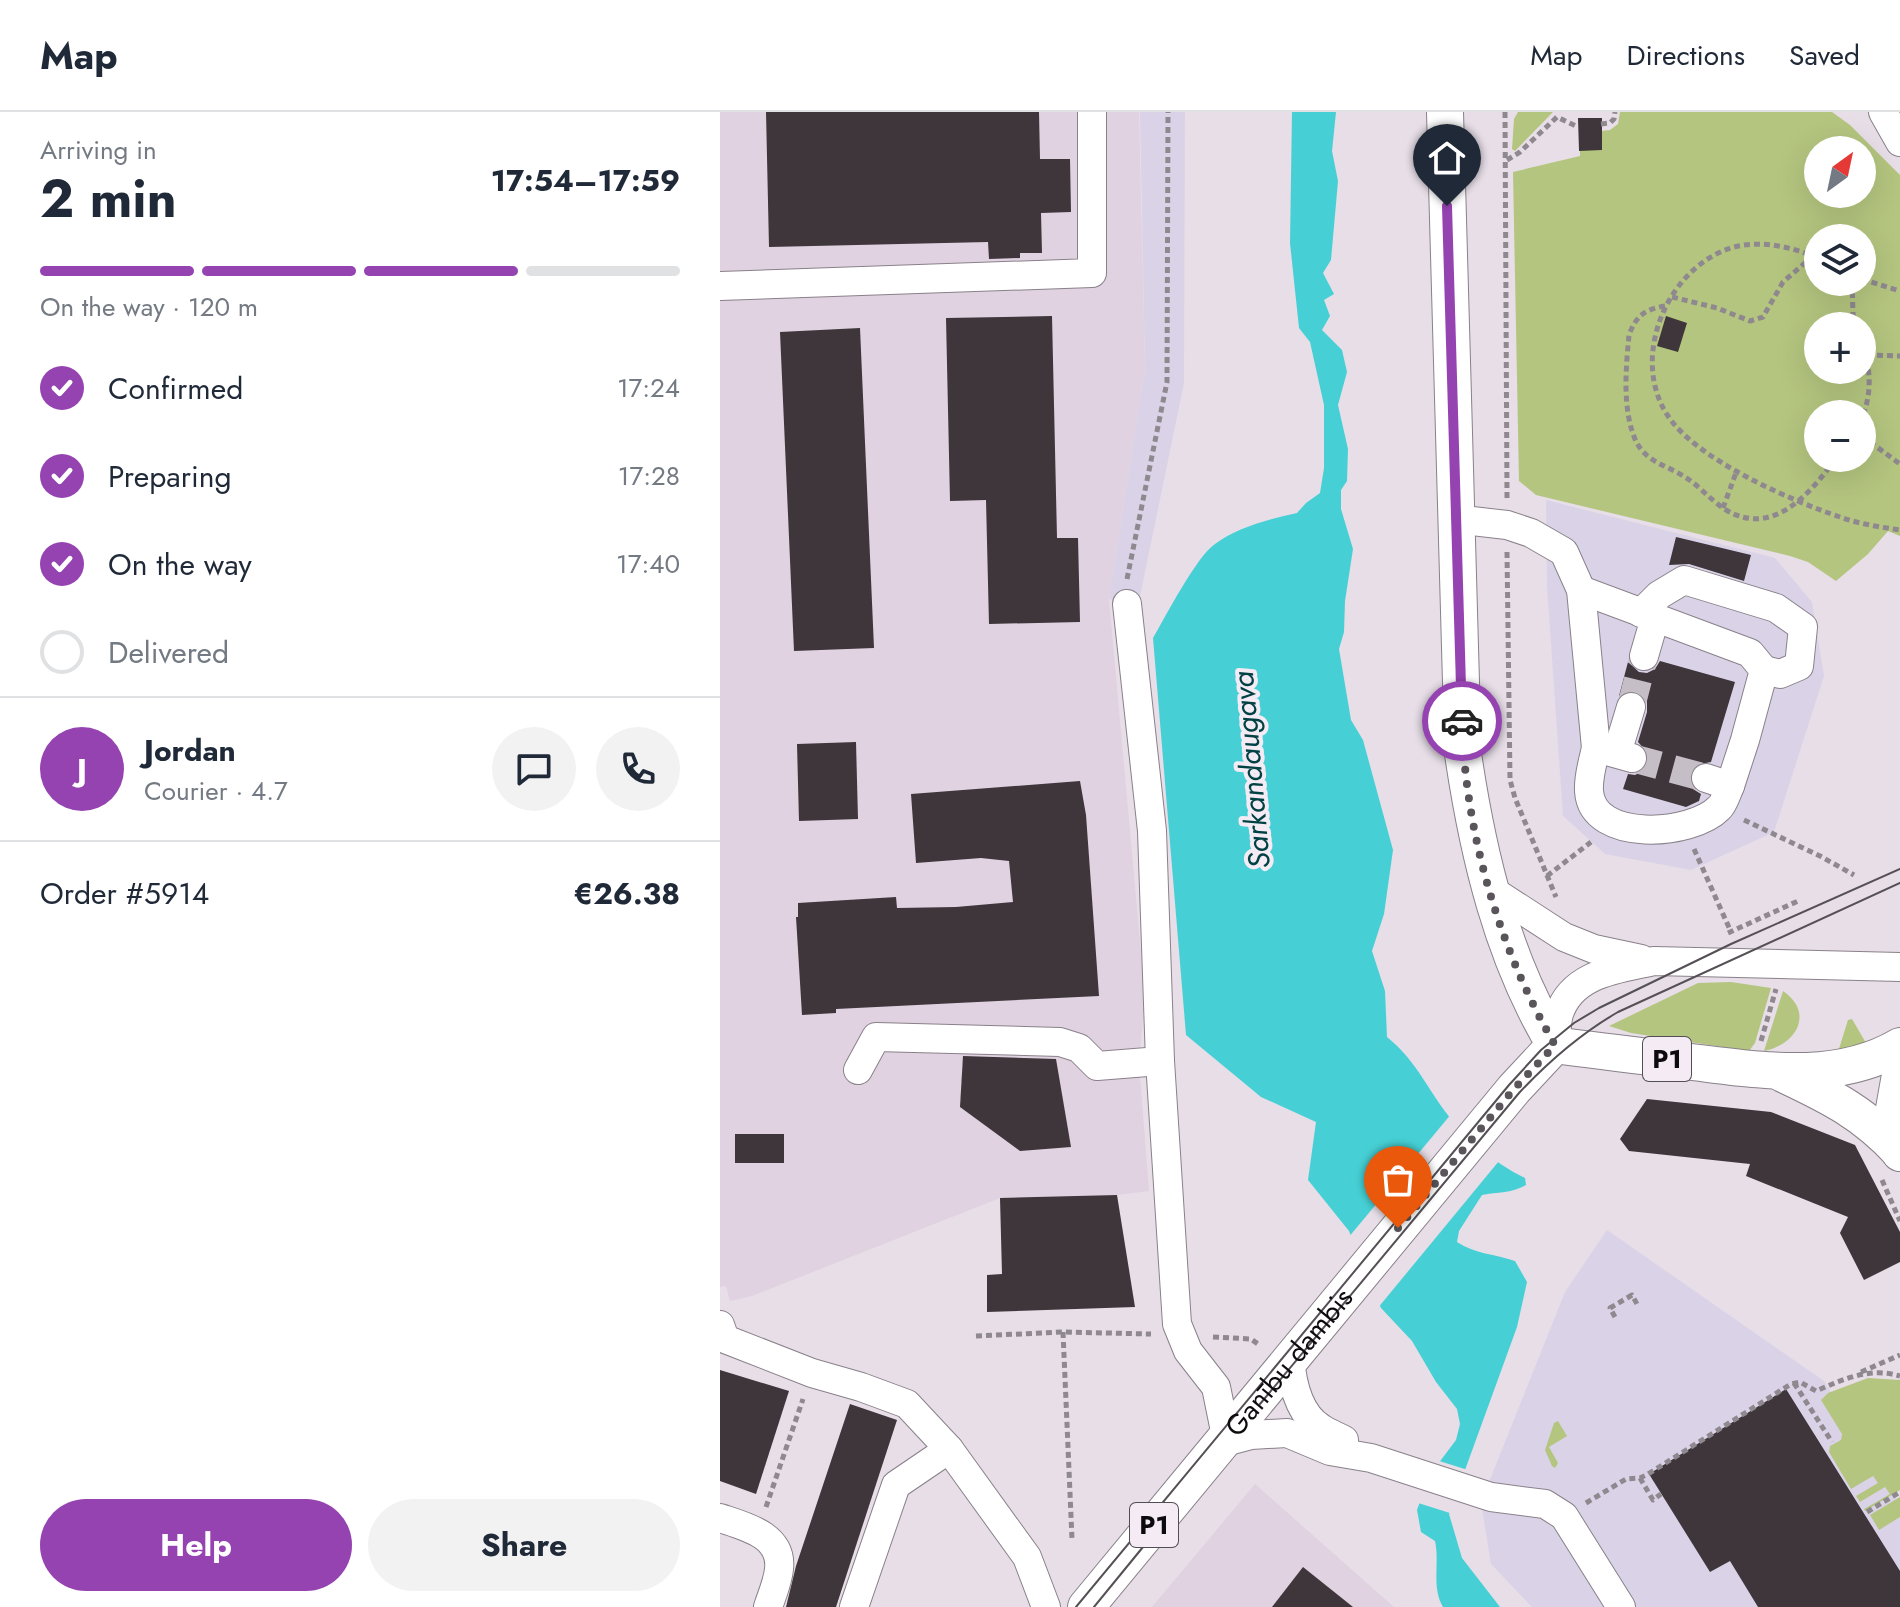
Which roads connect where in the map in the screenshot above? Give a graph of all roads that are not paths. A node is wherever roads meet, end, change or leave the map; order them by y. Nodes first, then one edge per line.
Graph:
1 (1092, 112) edge
2 (1445, 112) edge
3 (1883, 112) edge
4 (1900, 142) edge
5 (720, 286) edge
6 (1455, 519) junction
7 (1581, 590) junction
8 (1127, 604) road end
9 (1648, 615) junction
10 (1644, 656) tunnel mouth
11 (1764, 670) junction
12 (1631, 707) tunnel mouth
13 (1615, 753) junction
14 (1490, 889) junction
15 (1654, 961) junction
16 (1900, 967) edge
17 (1555, 1045) junction
18 (1900, 1046) edge
19 (1160, 1061) junction
20 (858, 1070) dead end
21 (1766, 1070) junction
22 (1900, 1075) edge
23 (1894, 1162) edge
24 (720, 1325) edge
25 (1283, 1349) junction
26 (1224, 1440) junction
27 (949, 1449) junction
28 (1379, 1461) junction
29 (720, 1518) edge
30 (1097, 1603) edge
31 (768, 1607) edge
32 (854, 1607) edge
33 (1046, 1607) edge
34 (1621, 1607) edge

1 - 5 lane
2 - 6 main road
3 - 4 lane
6 - 7 lane
6 - 14 main road
7 - 9 lane
7 - 13 lane
8 - 19 lane
9 - 10 lane
9 - 11 lane
9 - 11 lane
11 - 13 lane
12 - 13 lane
14 - 15 lane
14 - 17 main road
15 - 16 lane
15 - 17 lane
17 - 21 main road, P1
17 - 25 main road, Ganību dambis / P1
18 - 21 main road, P1
19 - 20 lane
19 - 26 lane
21 - 23 main road
22 - 23 main road
24 - 27 lane
25 - 26 main road, Ganību dambis / P1
25 - 28 lane
26 - 28 lane
26 - 30 main road, Ganību dambis / P1
27 - 32 lane
27 - 33 lane
28 - 34 lane
29 - 31 lane

